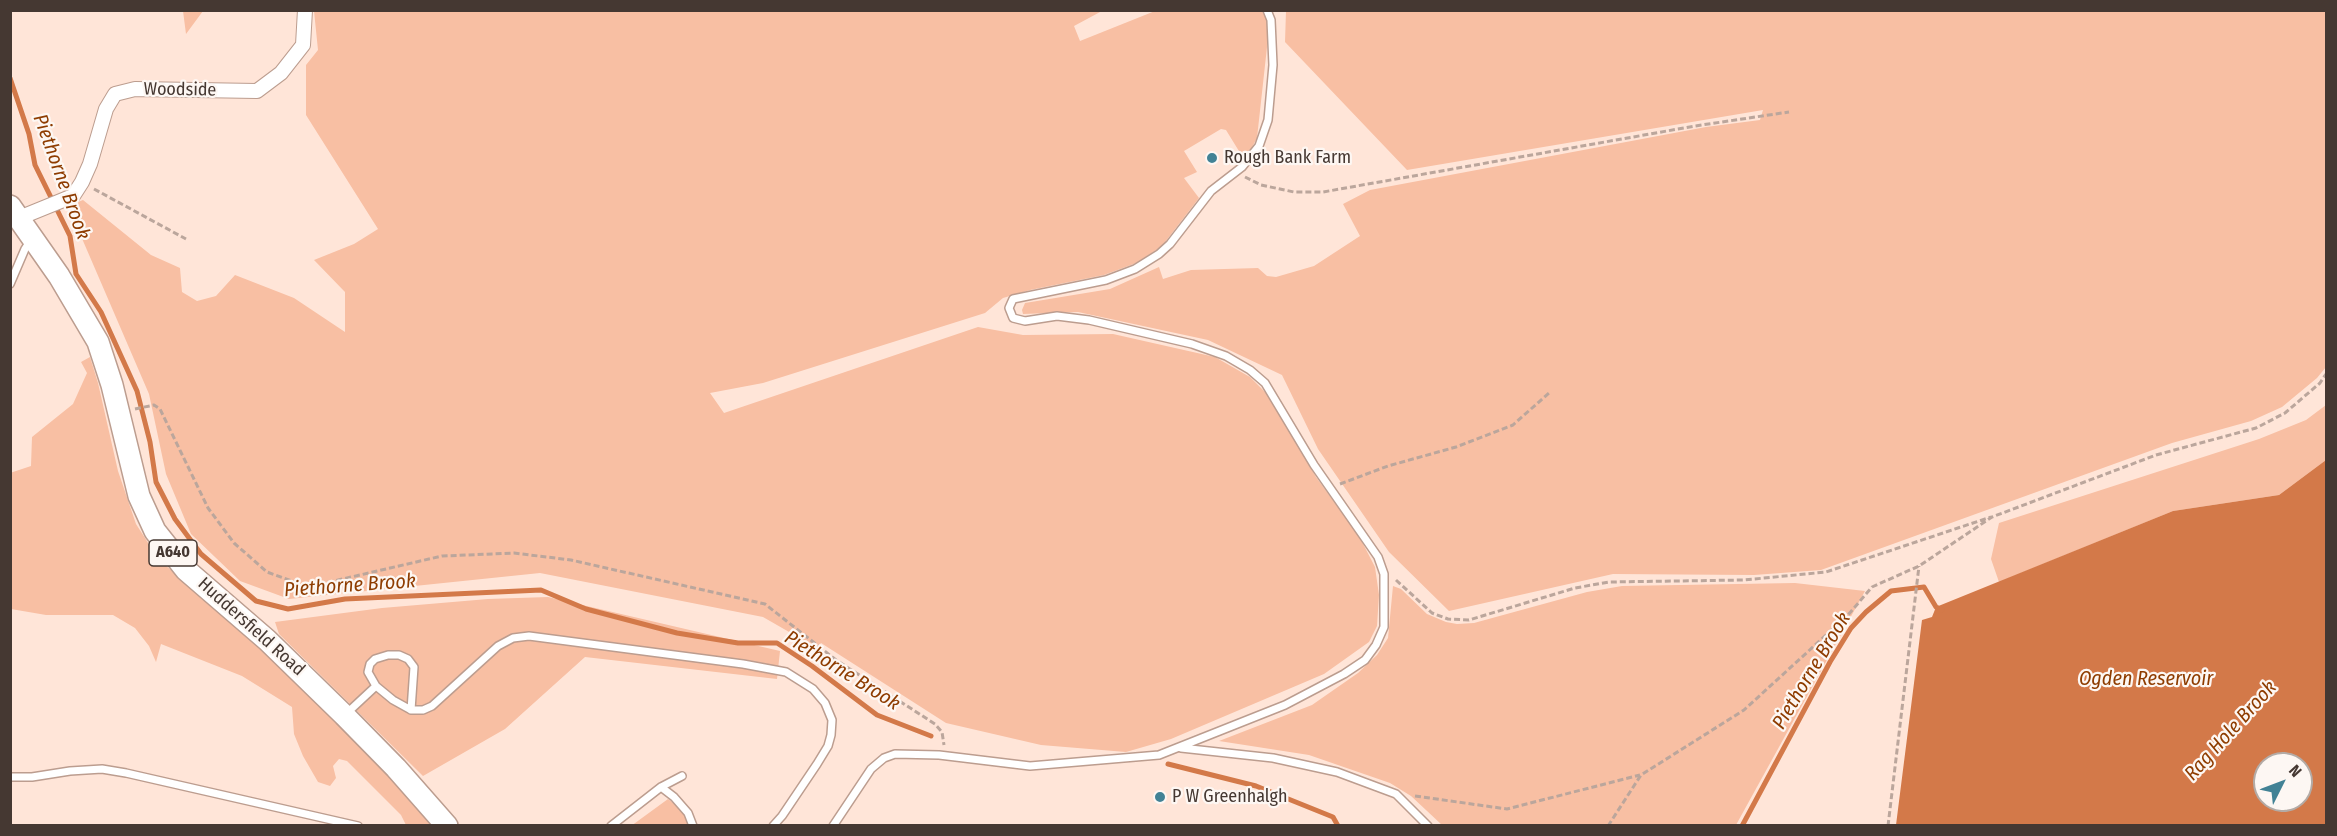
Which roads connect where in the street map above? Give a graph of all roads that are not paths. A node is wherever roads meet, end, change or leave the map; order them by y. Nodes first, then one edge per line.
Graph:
1 (305, 10) edge
2 (1267, 10) edge
3 (21, 212) edge
4 (33, 237) junction
5 (10, 284) edge
6 (376, 686) junction
7 (411, 710) junction
8 (344, 715) junction
9 (1178, 748) junction
10 (682, 776) dead end
11 (10, 777) edge
12 (661, 787) junction
13 (358, 825) edge
14 (447, 825) edge
15 (611, 825) edge
16 (693, 825) edge
17 (773, 825) edge
18 (833, 825) edge
19 (1428, 825) edge

1 - 3 street, Woodside
2 - 9 lane
3 - 4 main road, Huddersfield Road / A640
4 - 5 lane
4 - 8 main road, Huddersfield Road / A640
6 - 7 lane
6 - 7 lane
6 - 8 lane
7 - 17 lane
8 - 14 main road, Huddersfield Road / A640
9 - 18 lane
9 - 19 lane
10 - 12 lane
11 - 13 lane
12 - 15 lane
12 - 16 lane

